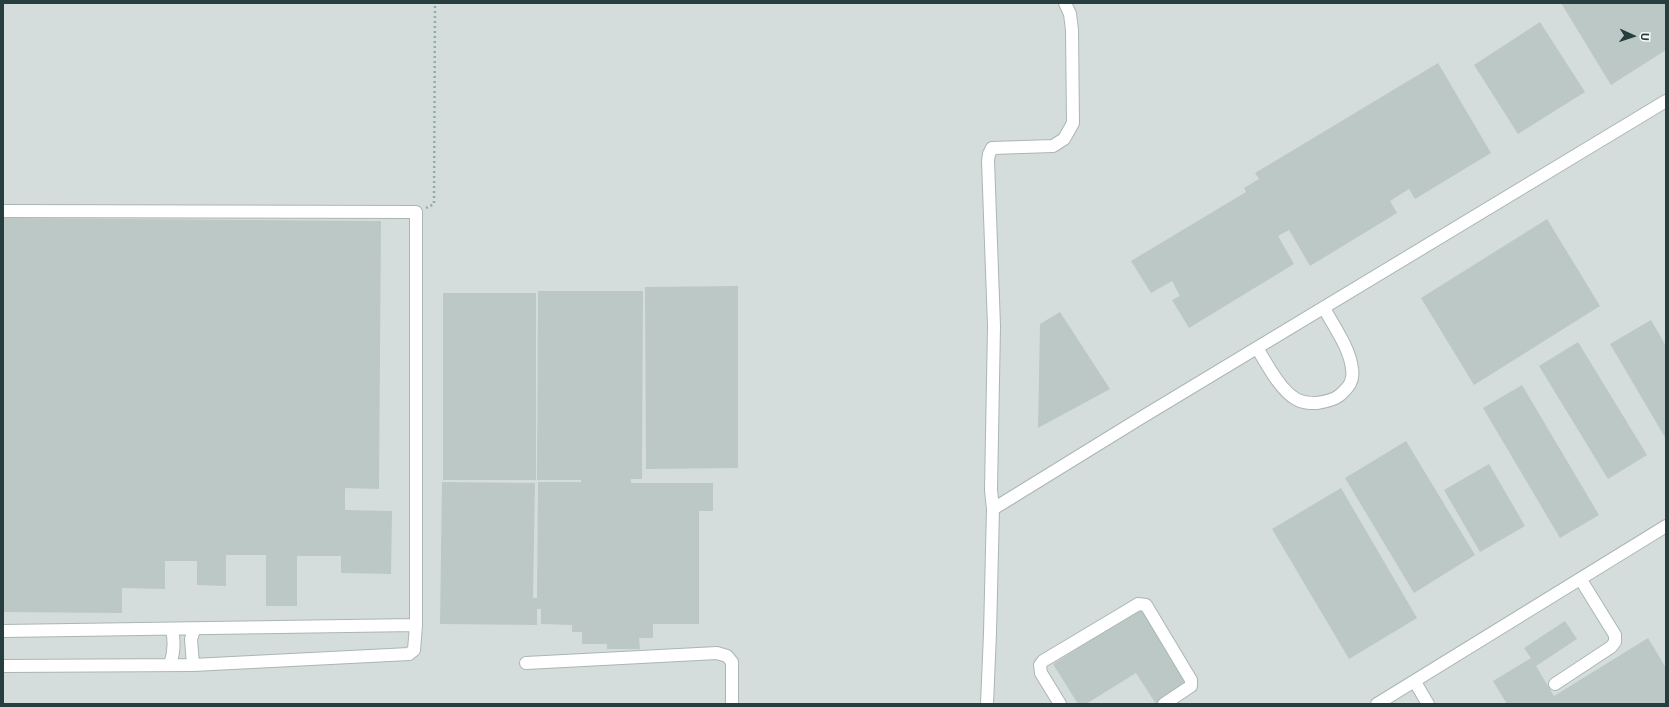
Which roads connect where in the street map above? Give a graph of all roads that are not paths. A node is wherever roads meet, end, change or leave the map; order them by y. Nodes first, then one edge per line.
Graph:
1 (1066, 3) edge
2 (1666, 101) edge
3 (3, 211) edge
4 (1324, 308) junction
5 (1257, 348) junction
6 (993, 509) junction
7 (1666, 526) edge
8 (1580, 580) junction
9 (416, 625) junction
10 (172, 630) junction
11 (194, 630) junction
12 (3, 632) edge
13 (526, 663) dead end
14 (170, 665) junction
15 (193, 665) junction
16 (3, 666) edge
17 (1415, 682) junction
18 (1555, 684) dead end
19 (732, 704) edge
20 (987, 704) edge
21 (1060, 704) edge
22 (1164, 704) edge
23 (1377, 704) edge
24 (1428, 704) edge

1 - 6 street
2 - 4 street
3 - 9 street
4 - 5 street
4 - 5 street
5 - 6 street
6 - 20 street
7 - 8 street
8 - 17 street
8 - 18 street
9 - 11 street
9 - 15 street
10 - 11 street
10 - 12 street
10 - 14 street
11 - 15 street
13 - 19 street
14 - 15 street
14 - 16 street
17 - 23 street
17 - 24 street
21 - 22 street

